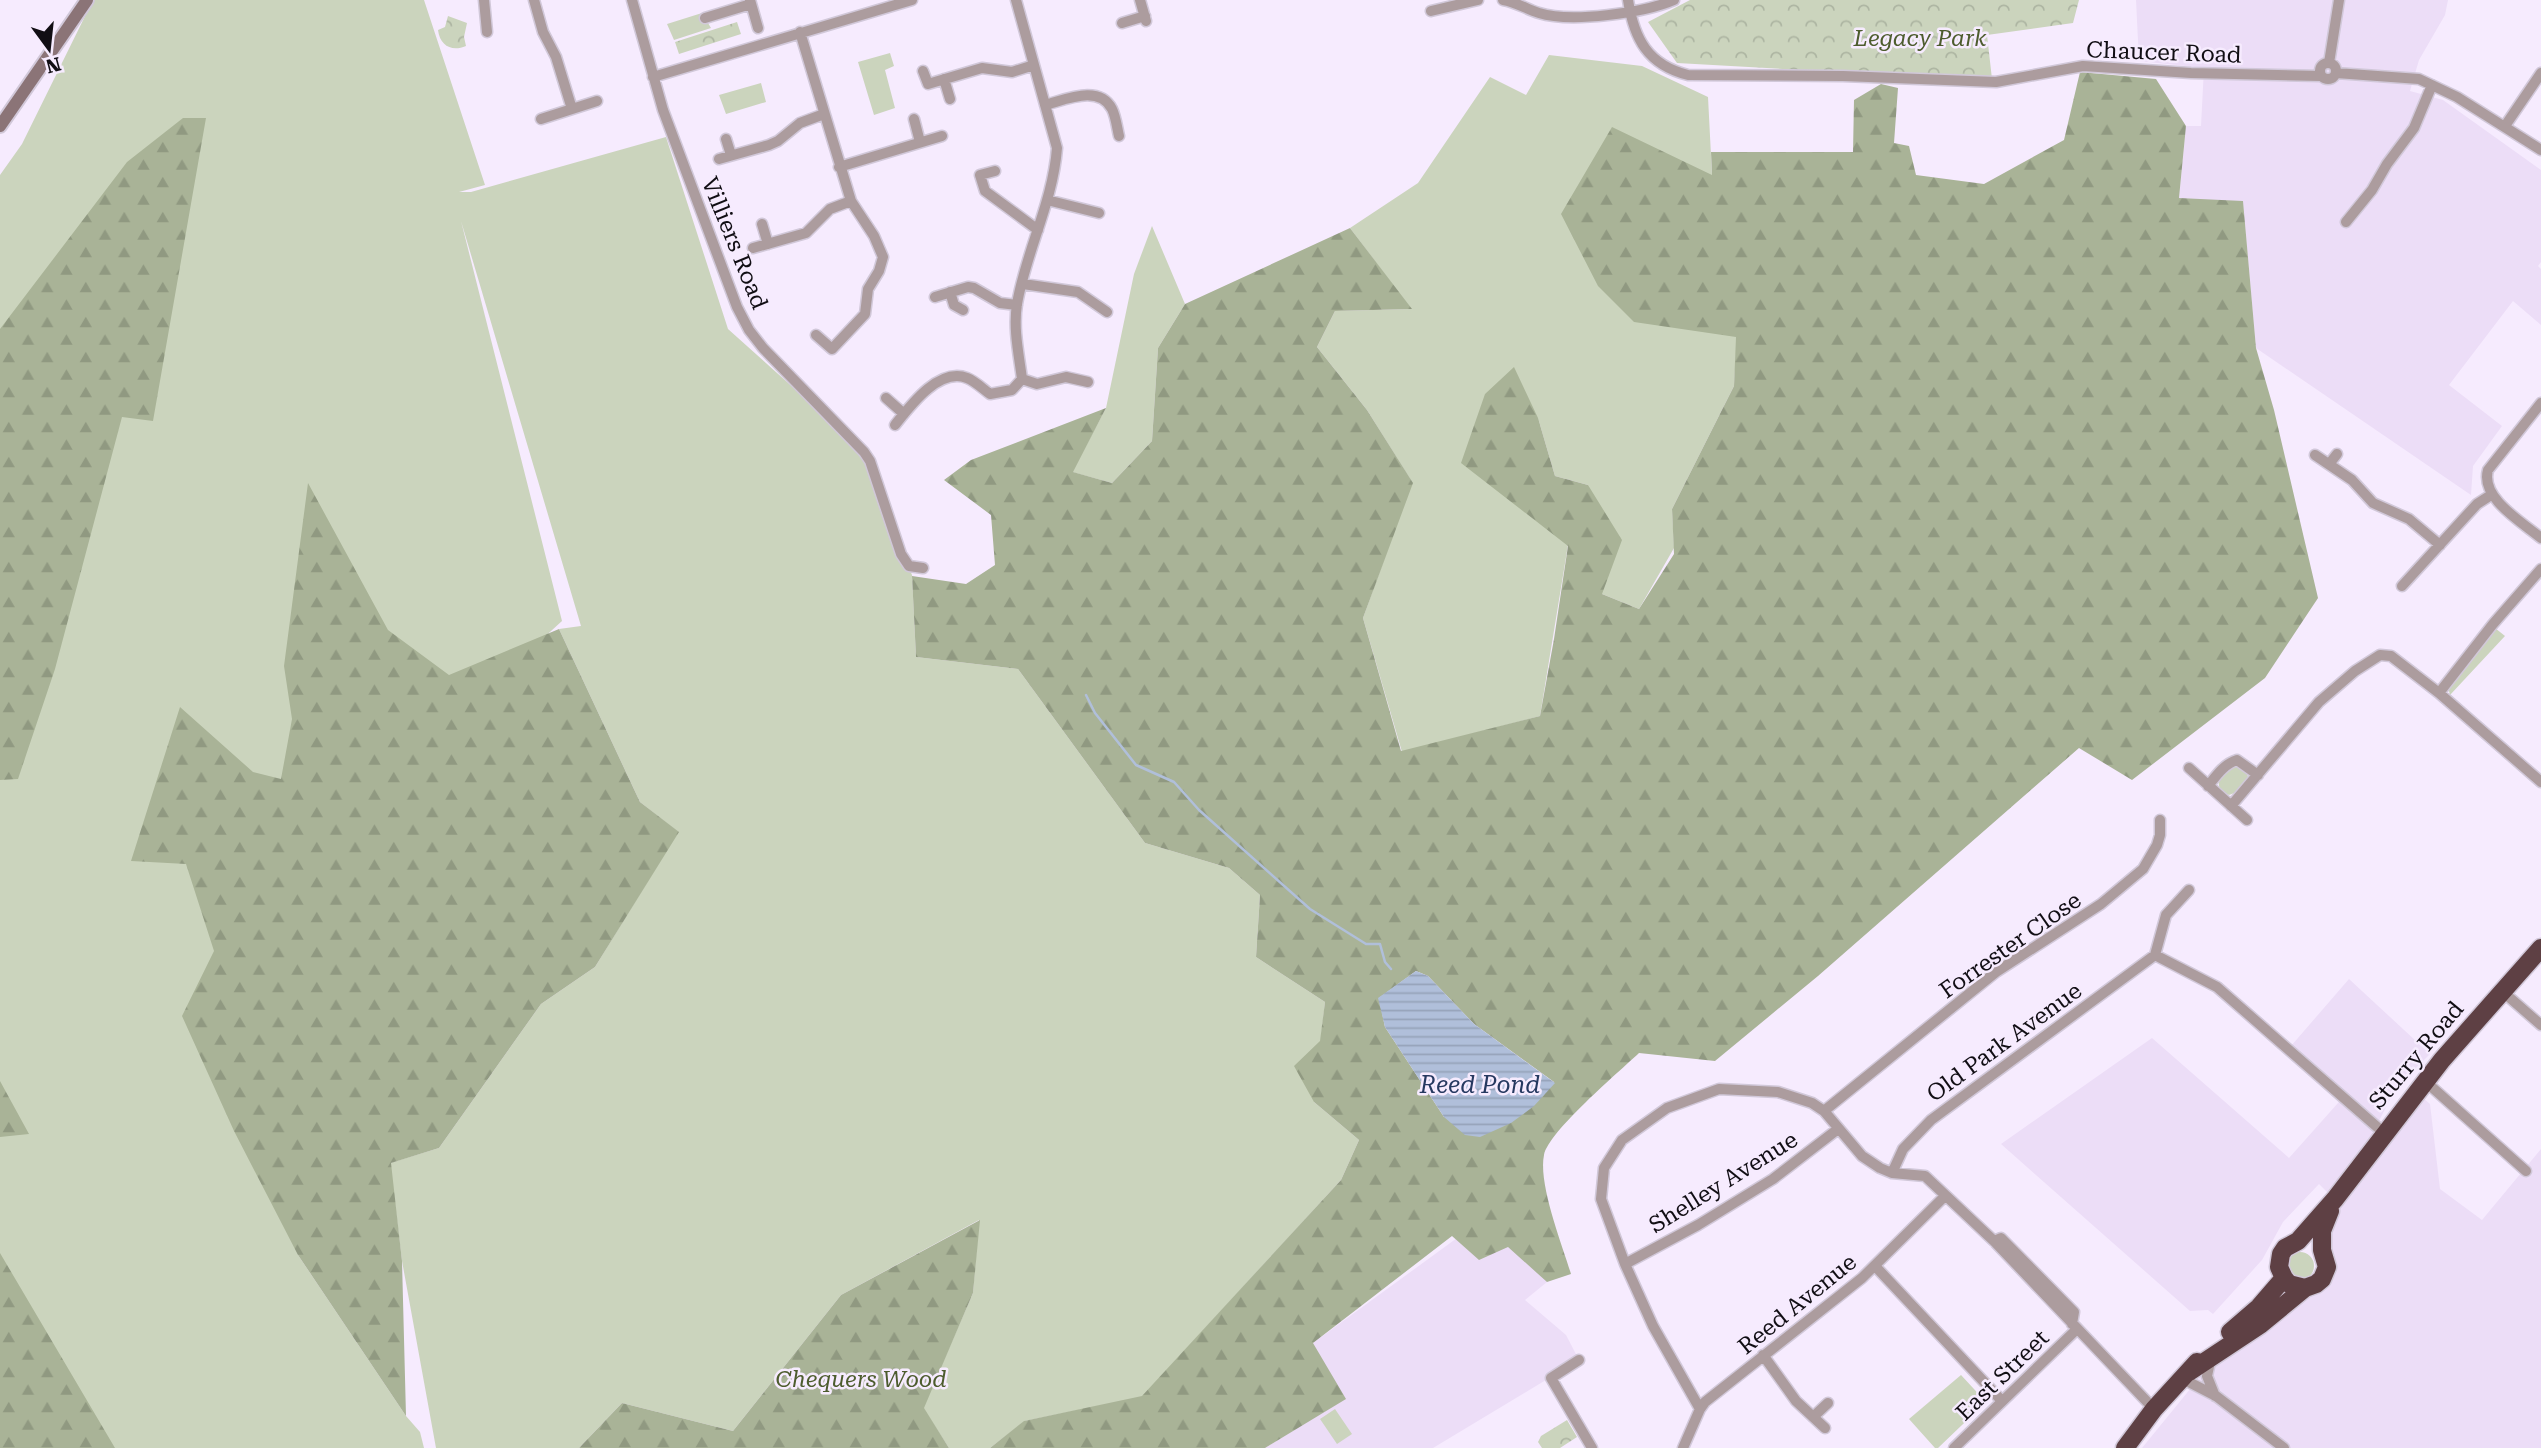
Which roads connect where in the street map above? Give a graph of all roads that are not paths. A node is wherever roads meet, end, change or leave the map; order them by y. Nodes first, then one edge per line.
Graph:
1 (87, 0) edge
2 (485, 0) edge
3 (534, 0) edge
4 (632, 0) edge
5 (912, 0) edge
6 (1016, 0) edge
7 (1140, 0) edge
8 (1478, 0) edge
9 (1503, 0) edge
10 (1628, 0) edge
11 (1674, 0) edge
12 (2339, 0) edge
13 (750, 2) edge
14 (1431, 11) dead end
15 (1630, 13) junction
16 (705, 18) dead end
17 (1122, 23) dead end
18 (758, 28) dead end
19 (487, 32) dead end
20 (800, 32) junction
21 (2329, 63) junction
22 (1034, 65) junction
23 (923, 71) dead end
24 (2336, 73) junction
25 (2541, 73) edge
26 (2321, 76) junction
27 (653, 78) junction
28 (944, 79) junction
29 (2432, 85) junction
30 (950, 99) dead end
31 (597, 101) dead end
32 (1045, 105) junction
33 (572, 109) junction
34 (824, 114) junction
35 (541, 119) dead end
36 (914, 119) dead end
37 (0, 126) edge
38 (2505, 126) junction
39 (942, 136) dead end
40 (1119, 136) dead end
41 (726, 139) dead end
42 (920, 142) junction
43 (2541, 150) edge
44 (731, 155) junction
45 (719, 159) dead end
46 (839, 167) junction
47 (995, 171) dead end
48 (1047, 200) junction
49 (851, 201) junction
50 (1099, 213) dead end
51 (2346, 222) dead end
52 (762, 224) dead end
53 (1038, 230) junction
54 (768, 244) junction
55 (753, 248) dead end
56 (1023, 284) junction
57 (950, 292) junction
58 (935, 297) dead end
59 (1017, 305) junction
60 (962, 310) dead end
61 (1107, 312) dead end
62 (816, 335) dead end
63 (1022, 379) junction
64 (1088, 382) dead end
65 (886, 398) dead end
66 (2541, 403) edge
67 (904, 414) junction
68 (895, 425) dead end
69 (2337, 454) dead end
70 (2315, 455) dead end
71 (2330, 463) junction
72 (2491, 495) junction
73 (2541, 538) edge
74 (2440, 545) junction
75 (923, 568) dead end
76 (2541, 569) edge
77 (2402, 586) dead end
78 (2438, 694) junction
79 (2189, 768) dead end
80 (2258, 775) junction
81 (2541, 782) edge
82 (2208, 786) junction
83 (2231, 806) junction
84 (2160, 820) dead end
85 (2247, 820) dead end
86 (2189, 890) dead end
87 (2541, 948) edge
88 (2155, 955) junction
89 (2502, 991) junction
90 (2541, 1025) edge
91 (2425, 1081) junction
92 (1824, 1111) junction
93 (1838, 1129) junction
94 (2384, 1133) junction
95 (2526, 1171) dead end
96 (1892, 1173) junction
97 (1945, 1196) junction
98 (2335, 1199) junction
99 (2298, 1241) junction
100 (2322, 1250) junction
101 (1625, 1264) junction
102 (1875, 1266) junction
103 (2284, 1279) junction
104 (2305, 1288) junction
105 (2074, 1327) junction
106 (1763, 1355) junction
107 (2211, 1357) junction
108 (1579, 1360) dead end
109 (2186, 1375) junction
110 (2216, 1396) junction
111 (2002, 1401) junction
112 (1828, 1403) dead end
113 (1700, 1409) junction
114 (2154, 1409) junction
115 (1814, 1417) junction
116 (1825, 1428) dead end
117 (1592, 1448) edge
118 (1682, 1448) edge
119 (1954, 1448) edge
120 (2125, 1448) edge
121 (2284, 1448) edge

1 - 37 street
2 - 19 street
3 - 33 street
4 - 27 street, Villiers Road
5 - 20 street
6 - 22 street
7 - 17 street
8 - 14 street
9 - 15 street
10 - 15 street
11 - 15 street
12 - 21 street
13 - 16 street
13 - 18 street
15 - 26 street, Chaucer Road
20 - 27 street
20 - 34 street
21 - 24 street
21 - 26 street
22 - 28 street
22 - 32 street
23 - 28 street
24 - 26 street, Chaucer Road
24 - 29 street, Chaucer Road
25 - 38 street
27 - 75 street, Villiers Road
28 - 30 street
29 - 38 street, Chaucer Road
29 - 51 street
31 - 33 street
32 - 40 street
32 - 48 street
33 - 35 street
34 - 44 street
34 - 46 street
36 - 42 street
38 - 43 street, Chaucer Road
39 - 42 street
41 - 44 street
42 - 46 street
44 - 45 street
46 - 49 street
47 - 53 street
48 - 50 street
48 - 53 street
49 - 54 street
49 - 62 street
52 - 54 street
53 - 56 street
54 - 55 street
56 - 59 street
56 - 61 street
57 - 58 street
57 - 59 street
57 - 60 street
59 - 63 street
63 - 64 street
63 - 67 street
65 - 67 street
66 - 72 street
67 - 68 street
69 - 71 street
70 - 71 street
71 - 74 street
72 - 73 street
72 - 74 street
74 - 77 street
76 - 78 street
78 - 80 street
78 - 81 street
79 - 82 street
80 - 82 street
80 - 83 street
82 - 83 street
83 - 85 street
84 - 92 street, Forrester Close
86 - 88 street
87 - 89 highway, Sturry Road
88 - 94 street
88 - 96 street, Old Park Avenue
89 - 90 street
89 - 91 highway, Sturry Road
91 - 94 highway, Sturry Road
91 - 95 street
92 - 93 street
92 - 101 street
93 - 96 street
93 - 101 street, Shelley Avenue
94 - 98 highway, Sturry Road
96 - 97 street
97 - 102 street, Reed Avenue
97 - 105 street
98 - 99 highway, Sturry Road
98 - 100 highway, Sturry Road
99 - 100 highway
99 - 103 highway, Sturry Road
100 - 104 highway, Sturry Road
101 - 113 street
102 - 106 street, Reed Avenue
102 - 111 street
103 - 104 highway
103 - 109 highway, Sturry Road
104 - 107 highway, Sturry Road
105 - 111 street, East Street
105 - 114 street
106 - 113 street, Reed Avenue
106 - 115 street
107 - 109 highway, Sturry Road
107 - 110 street
108 - 117 street
109 - 110 street
109 - 114 highway, Sturry Road
110 - 121 street
111 - 119 street, East Street
112 - 115 street
113 - 118 street, Reed Avenue
114 - 120 highway, Sturry Road
115 - 116 street

